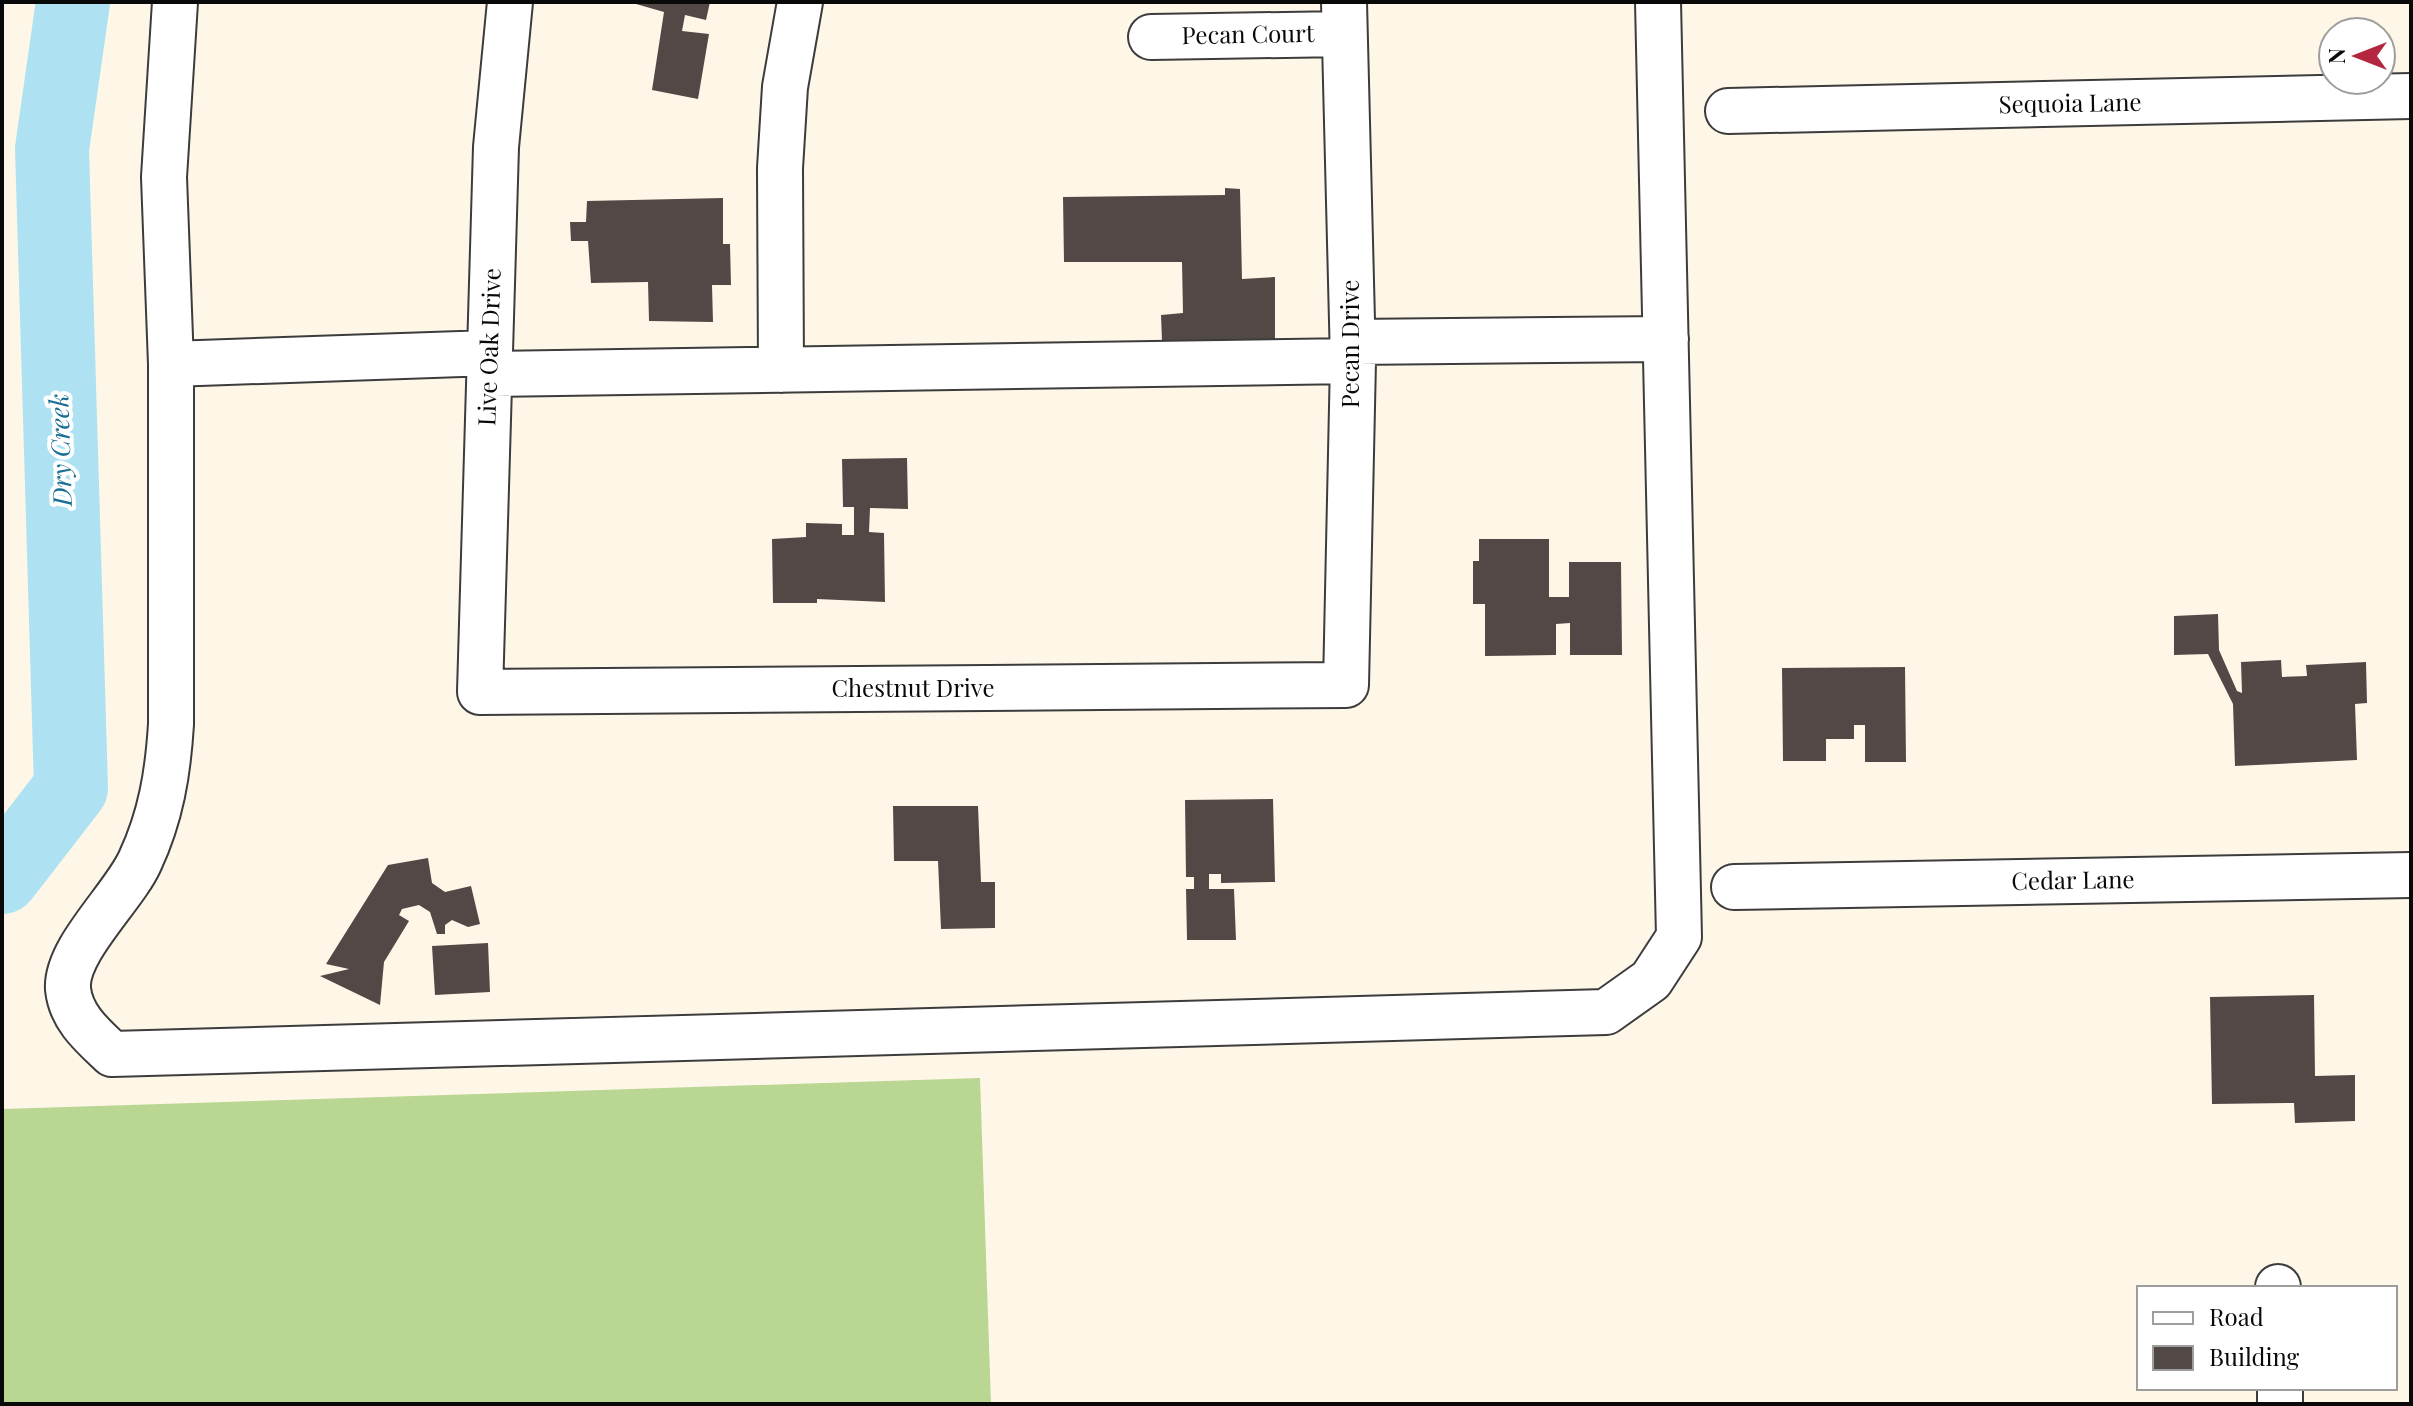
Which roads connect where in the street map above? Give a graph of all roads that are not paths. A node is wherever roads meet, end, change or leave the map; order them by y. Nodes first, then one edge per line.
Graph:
1 (175, 2) edge
2 (510, 2) edge
3 (800, 2) edge
4 (1658, 2) edge
5 (1344, 18) edge
6 (1151, 37) dead end
7 (2411, 96) edge
8 (1728, 111) dead end
9 (1666, 339) junction
10 (1353, 352) junction
11 (490, 363) junction
12 (171, 364) junction
13 (781, 370) junction
14 (1346, 685) joint
15 (480, 692) joint
16 (2411, 875) edge
17 (1734, 887) dead end

1 - 12 street
2 - 11 street, Live Oak Drive
3 - 13 street
4 - 9 street
5 - 6 street, Pecan Court
5 - 10 street, Pecan Drive
7 - 8 street, Sequoia Lane
9 - 10 street
9 - 12 street
10 - 13 street
10 - 14 street, Pecan Drive
11 - 12 street
11 - 13 street
11 - 15 street, Live Oak Drive
14 - 15 street, Chestnut Drive
16 - 17 street, Cedar Lane

